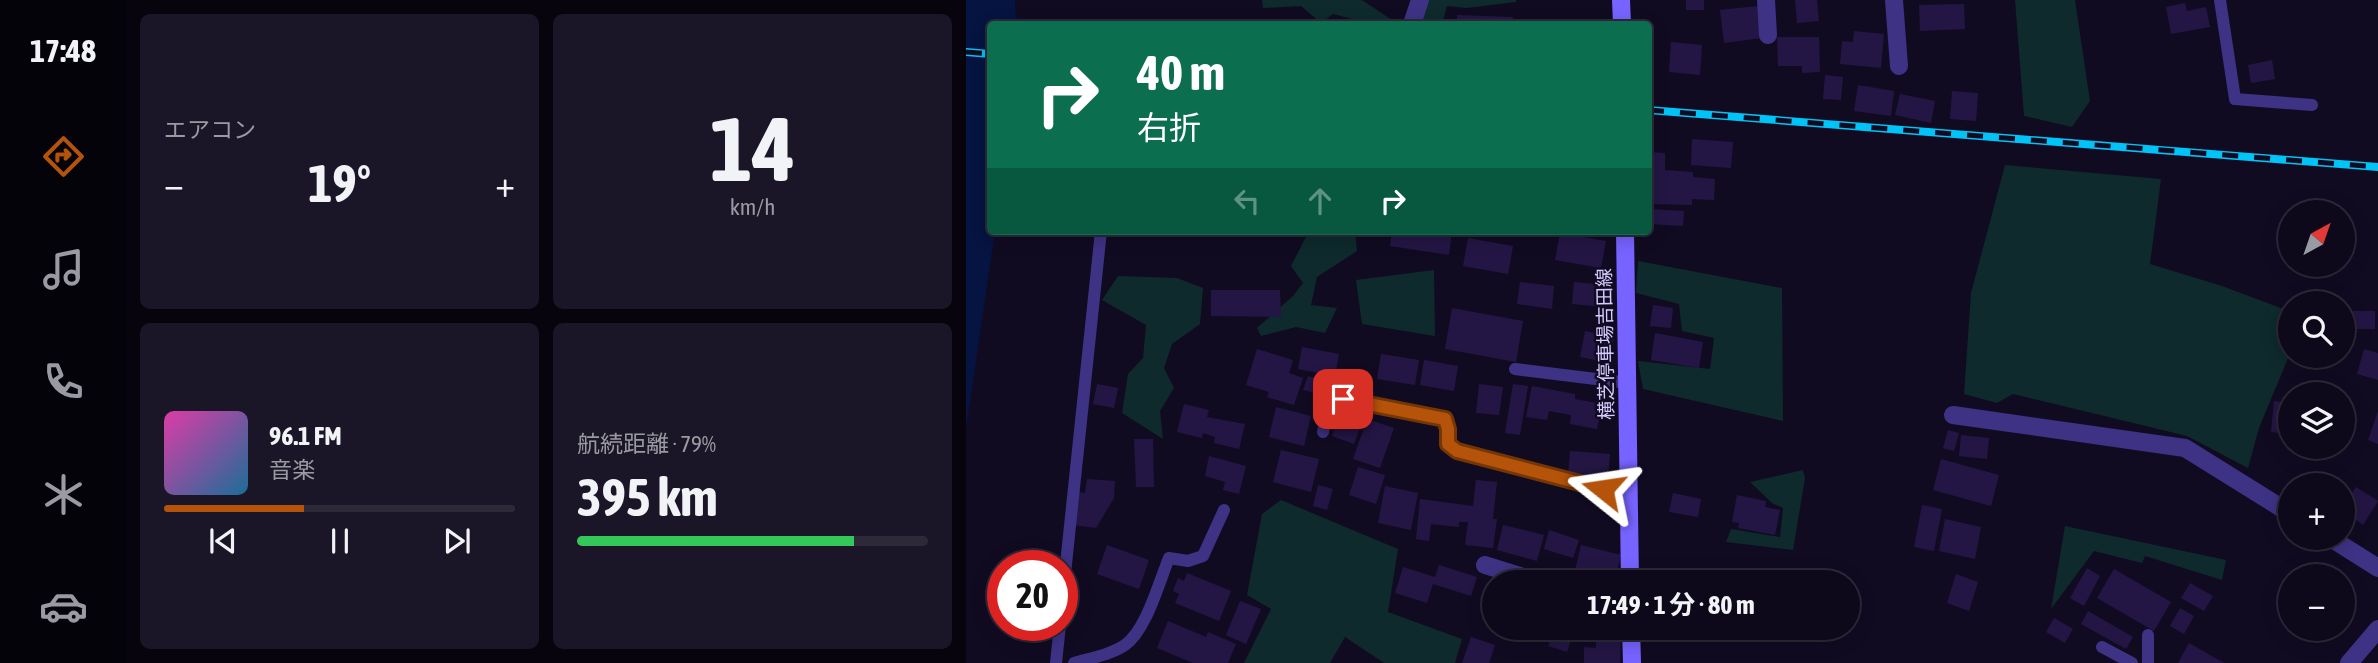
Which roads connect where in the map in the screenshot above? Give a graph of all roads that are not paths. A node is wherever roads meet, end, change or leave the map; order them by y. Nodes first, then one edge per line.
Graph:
1 (1420, 0) edge
2 (1622, 0) edge
3 (1766, 0) edge
4 (1894, 0) edge
5 (2220, 0) edge
6 (1413, 21) edge
7 (1622, 21) edge
8 (1768, 35) dead end
9 (1899, 66) dead end
10 (2312, 105) dead end
11 (1101, 235) edge
12 (1625, 235) edge
13 (1515, 369) dead end
14 (1628, 383) junction
15 (1953, 415) dead end
16 (1323, 432) dead end
17 (1627, 496) junction
18 (2278, 506) edge
19 (1224, 510) dead end
20 (1067, 550) edge
21 (2350, 550) edge
22 (1485, 565) dead end
23 (2378, 568) edge
24 (1501, 570) edge
25 (1630, 570) edge
26 (2378, 629) edge
27 (2148, 635) dead end
28 (1631, 640) edge
29 (1058, 641) edge
30 (2102, 647) dead end
31 (1056, 663) edge
32 (1074, 663) edge
33 (1632, 663) edge
34 (2132, 663) edge
35 (2148, 663) edge
36 (2349, 663) edge

1 - 6 street
2 - 7 main road
3 - 8 street
4 - 9 street
5 - 10 lane
11 - 20 lane
12 - 14 main road, 横芝停車場吉田線
13 - 14 lane
14 - 17 main road, 横芝停車場吉田線
15 - 18 street
16 - 17 lane
17 - 25 main road, 横芝停車場吉田線
19 - 32 lane
21 - 23 street
22 - 24 street
26 - 36 street
27 - 35 lane
28 - 33 main road
29 - 31 lane
30 - 34 lane

